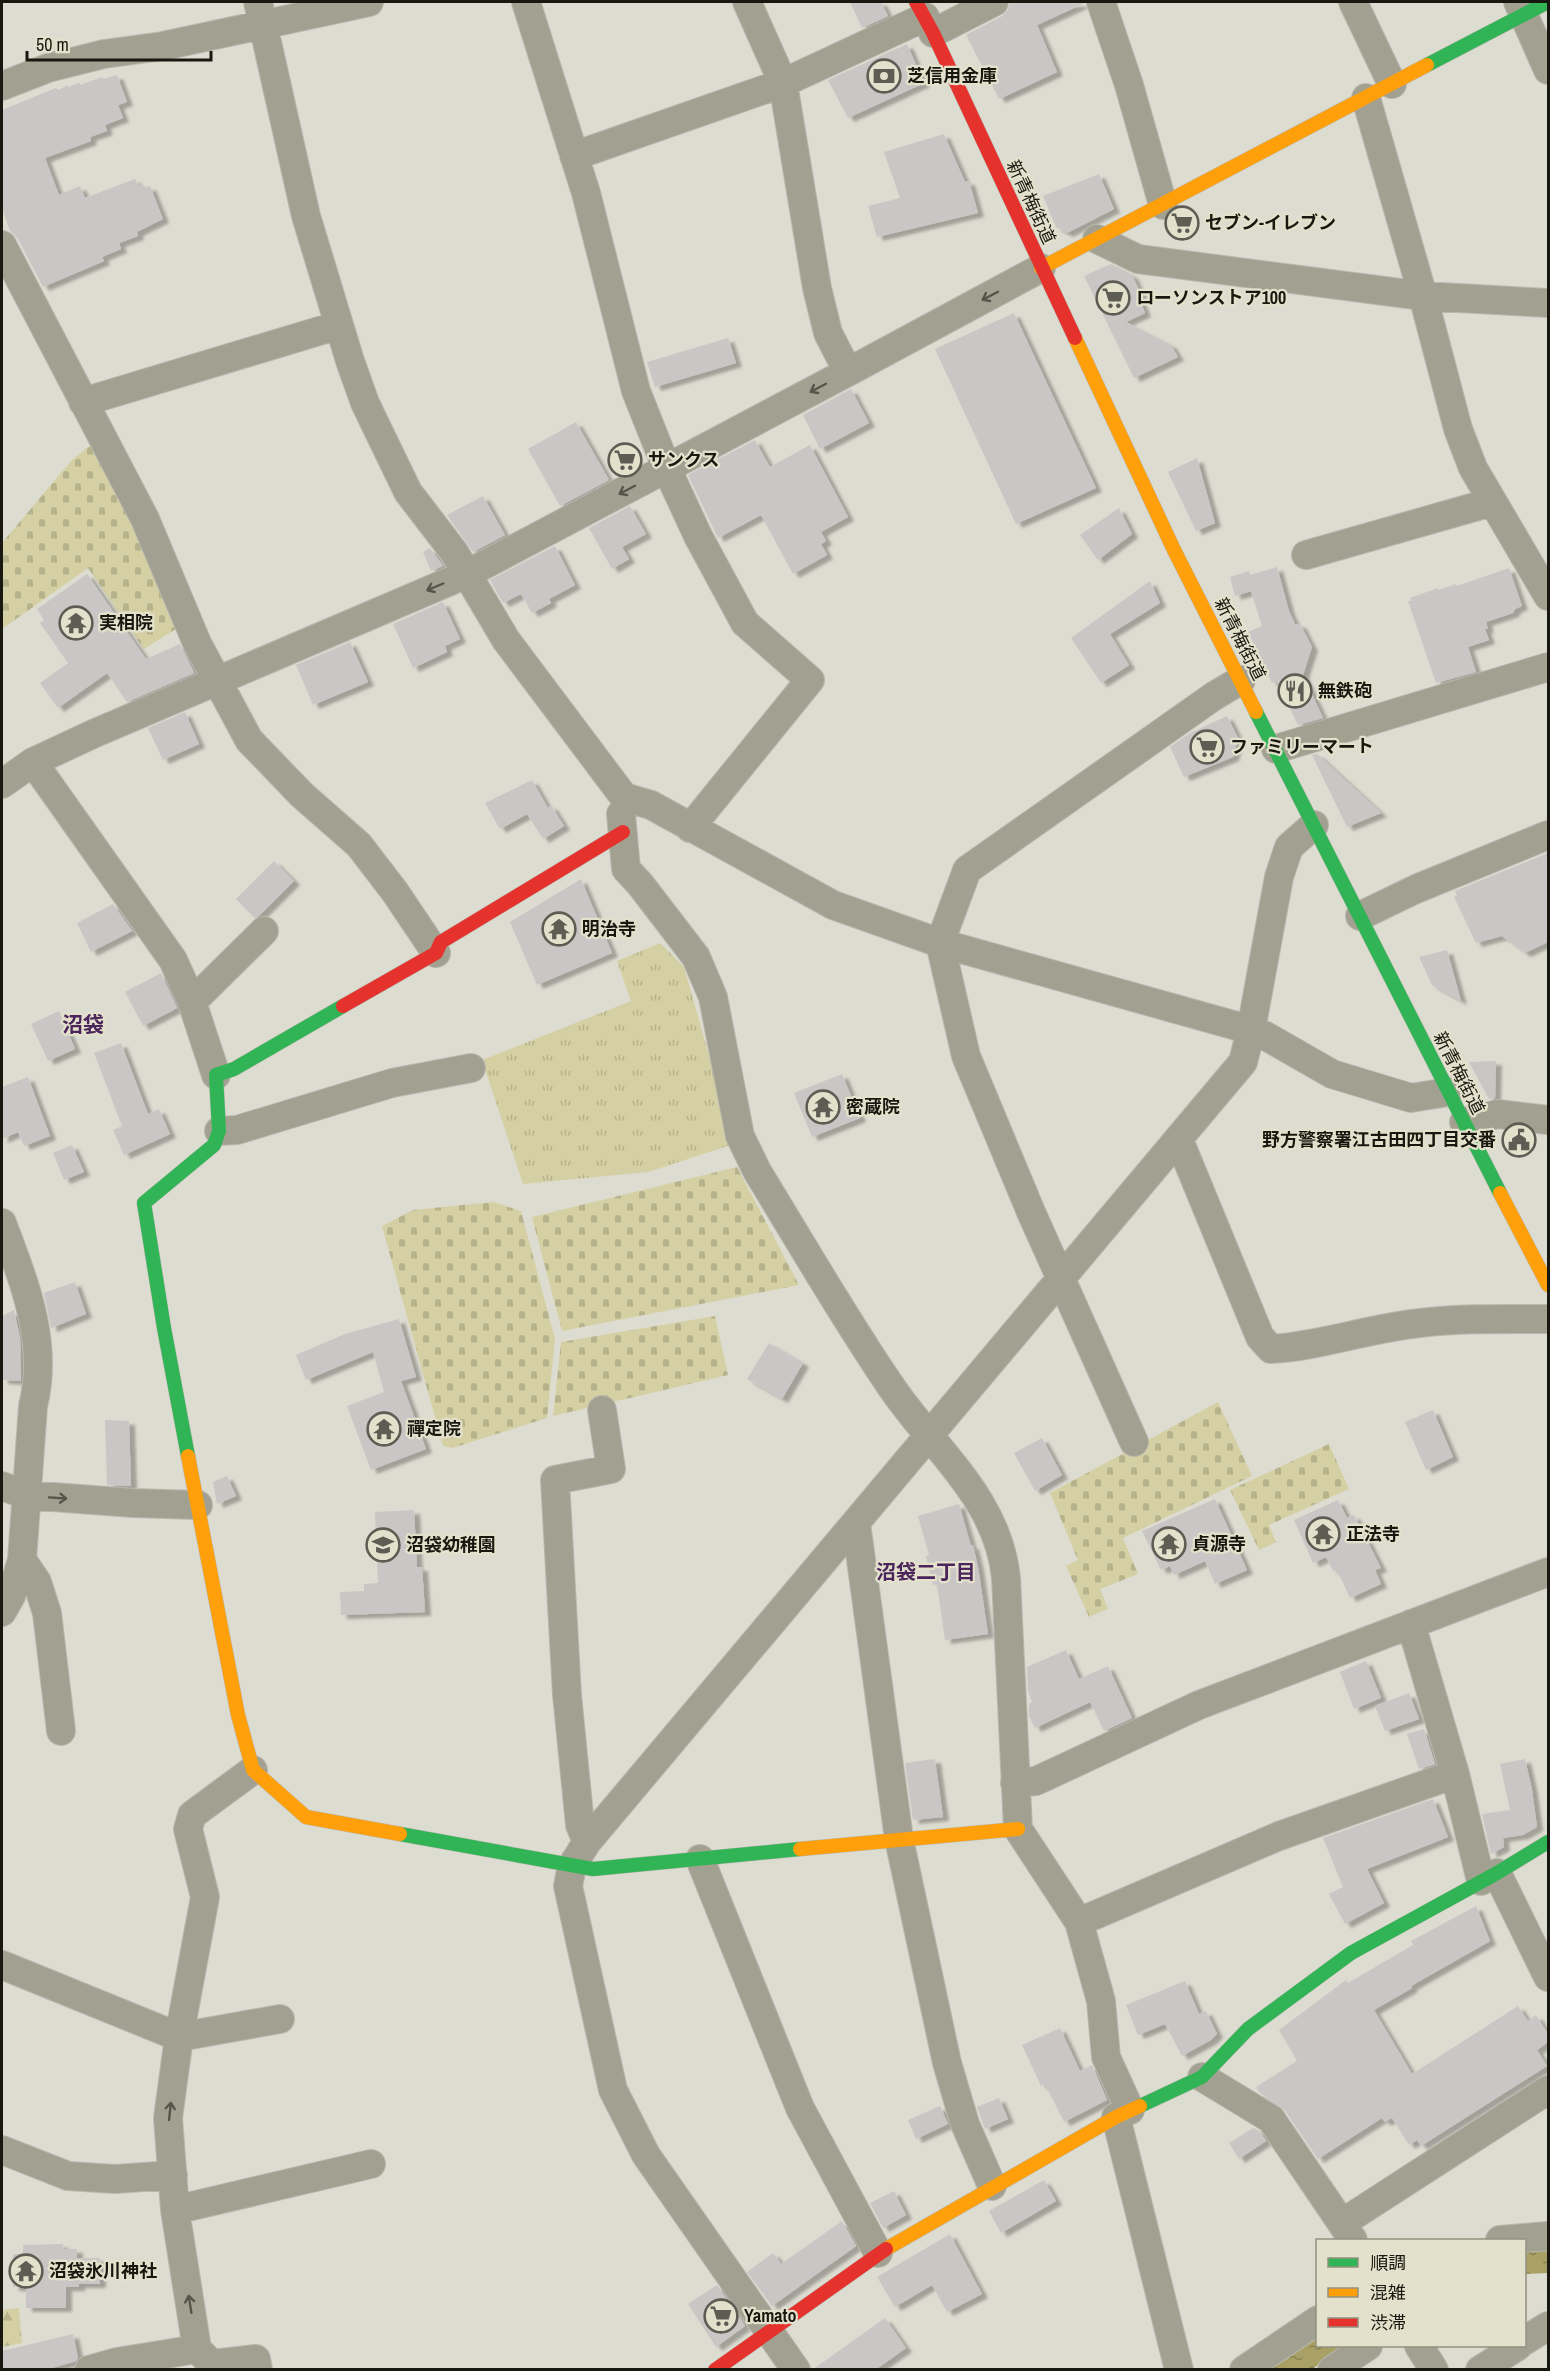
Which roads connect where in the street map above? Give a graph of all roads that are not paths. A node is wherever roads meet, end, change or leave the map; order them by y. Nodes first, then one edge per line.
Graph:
1 (369, 2) edge
2 (526, 2) edge
3 (747, 2) edge
4 (994, 2) edge
5 (1101, 2) edge
6 (1353, 2) edge
7 (1530, 6) edge
8 (261, 12) edge
9 (925, 17) edge
10 (1548, 70) edge
11 (783, 83) junction
12 (1392, 84) junction
13 (2, 86) edge
14 (1366, 98) junction
15 (574, 156) junction
16 (1163, 204) junction
17 (1096, 239) junction
18 (2, 245) edge
19 (1041, 268) junction
20 (1423, 296) junction
21 (1548, 303) edge
22 (339, 325) junction
23 (849, 372) junction
24 (83, 402) junction
25 (667, 469) junction
26 (1492, 502) junction
27 (1306, 555) dead end
28 (467, 574) junction
29 (1548, 596) edge
30 (1548, 667) edge
31 (218, 680) junction
32 (1241, 680) junction
33 (1276, 748) junction
34 (14, 768) edge
35 (624, 797) junction
36 (1314, 825) junction
37 (690, 828) junction
38 (623, 832) junction
39 (1548, 835) edge
40 (1360, 916) junction
41 (264, 931) dead end
42 (940, 943) junction
43 (436, 952) junction
44 (192, 1002) junction
45 (1251, 1030) junction
46 (471, 1068) dead end
47 (216, 1075) junction
48 (1448, 1092) junction
49 (1548, 1120) edge
50 (1464, 1122) junction
51 (219, 1131) junction
52 (1179, 1140) junction
53 (2, 1222) edge
54 (1062, 1278) junction
55 (1548, 1285) edge
56 (1548, 1319) edge
57 (602, 1410) dead end
58 (930, 1435) junction
59 (1134, 1442) dead end
60 (14, 1491) edge
61 (198, 1505) junction
62 (856, 1523) junction
63 (22, 1560) junction
64 (1548, 1572) edge
65 (2, 1612) edge
66 (1411, 1624) junction
67 (61, 1731) dead end
68 (253, 1770) junction
69 (1455, 1774) junction
70 (1015, 1783) junction
71 (1018, 1829) junction
72 (899, 1839) junction
73 (587, 1842) junction
74 (1548, 1842) edge
75 (700, 1859) junction
76 (572, 1866) junction
77 (1489, 1877) junction
78 (1079, 1922) junction
79 (2, 1965) edge
80 (1548, 1977) edge
81 (280, 2019) dead end
82 (179, 2037) junction
83 (1202, 2076) junction
84 (1548, 2090) edge
85 (1123, 2113) junction
86 (2, 2150) edge
87 (371, 2164) dead end
88 (173, 2175) junction
89 (992, 2186) junction
90 (175, 2210) junction
91 (1348, 2232) edge
92 (1548, 2236) edge
93 (1519, 2239) edge
94 (879, 2253) junction
95 (1316, 2321) edge
96 (1548, 2326) edge
97 (768, 2332) junction
98 (1526, 2340) edge
99 (1366, 2347) edge
100 (1420, 2347) edge
101 (1516, 2347) edge
102 (196, 2349) junction
103 (89, 2370) edge
104 (258, 2370) edge
105 (715, 2370) edge
106 (796, 2370) edge
107 (1179, 2370) edge
108 (1244, 2370) edge
109 (1332, 2370) edge
110 (1434, 2370) edge
111 (1480, 2370) edge

1 - 8 street
2 - 15 street
3 - 11 street
4 - 9 street
5 - 16 street
6 - 12 street
7 - 10 street
7 - 12 street
8 - 13 street
8 - 22 street
9 - 11 street
9 - 19 street, 新青梅街道
11 - 15 street
11 - 23 street
12 - 14 street
14 - 16 street
14 - 20 street
15 - 25 street
16 - 17 street
17 - 19 street
17 - 20 street
18 - 24 street
19 -> 23 street
19 - 32 street, 新青梅街道
20 - 21 street
20 - 26 street
22 - 24 street
22 - 28 street
23 -> 25 street
24 - 31 street
25 -> 28 street
25 - 37 street
26 - 27 street
26 - 29 street
28 -> 31 street
28 - 35 street
30 - 33 street
31 - 34 street
31 - 43 street
32 - 33 street, 新青梅街道
32 - 42 street
33 - 36 street, 新青梅街道
34 - 44 street
35 - 37 street
35 - 38 street
36 - 40 street, 新青梅街道
36 - 45 street
37 - 42 street
38 - 43 street
38 - 58 street
39 - 40 street
40 - 48 street, 新青梅街道
41 - 44 street
42 - 45 street
42 - 54 street
43 - 47 street
44 - 47 street
45 - 48 street
45 - 52 street
46 - 51 street
47 - 51 street
48 - 50 street, 新青梅街道
49 - 50 street
50 - 55 street, 新青梅街道
51 - 61 street
52 - 54 street
52 - 56 street
53 - 60 street
54 - 58 street
54 - 59 street
57 - 73 street
58 - 62 street
58 - 70 street
60 -> 61 street
60 - 63 street
61 - 68 street
62 - 72 street
62 - 73 street
63 - 65 street
63 - 67 street
64 - 66 street
66 - 69 street
66 - 70 street
68 - 76 street
68 - 82 street
69 - 77 street
69 - 78 street
70 - 71 street
71 - 72 street
71 - 78 street
72 - 75 street
72 - 89 street
73 - 76 street
74 - 77 street
75 - 76 street
75 - 94 street
76 - 97 street
77 - 80 street
77 - 83 street
78 - 85 street
79 - 82 street
81 - 82 street
88 -> 82 street
83 - 85 street
83 - 91 street
84 - 91 street
85 - 89 street
85 - 107 street
86 - 88 street
87 - 90 street
88 - 90 street
89 - 94 street
102 -> 90 street
92 - 93 street
94 - 97 street
95 - 108 street
96 - 98 street
97 - 105 street
97 - 106 street
99 - 109 street
100 - 110 street
101 - 111 street
102 - 103 street
102 - 104 street

